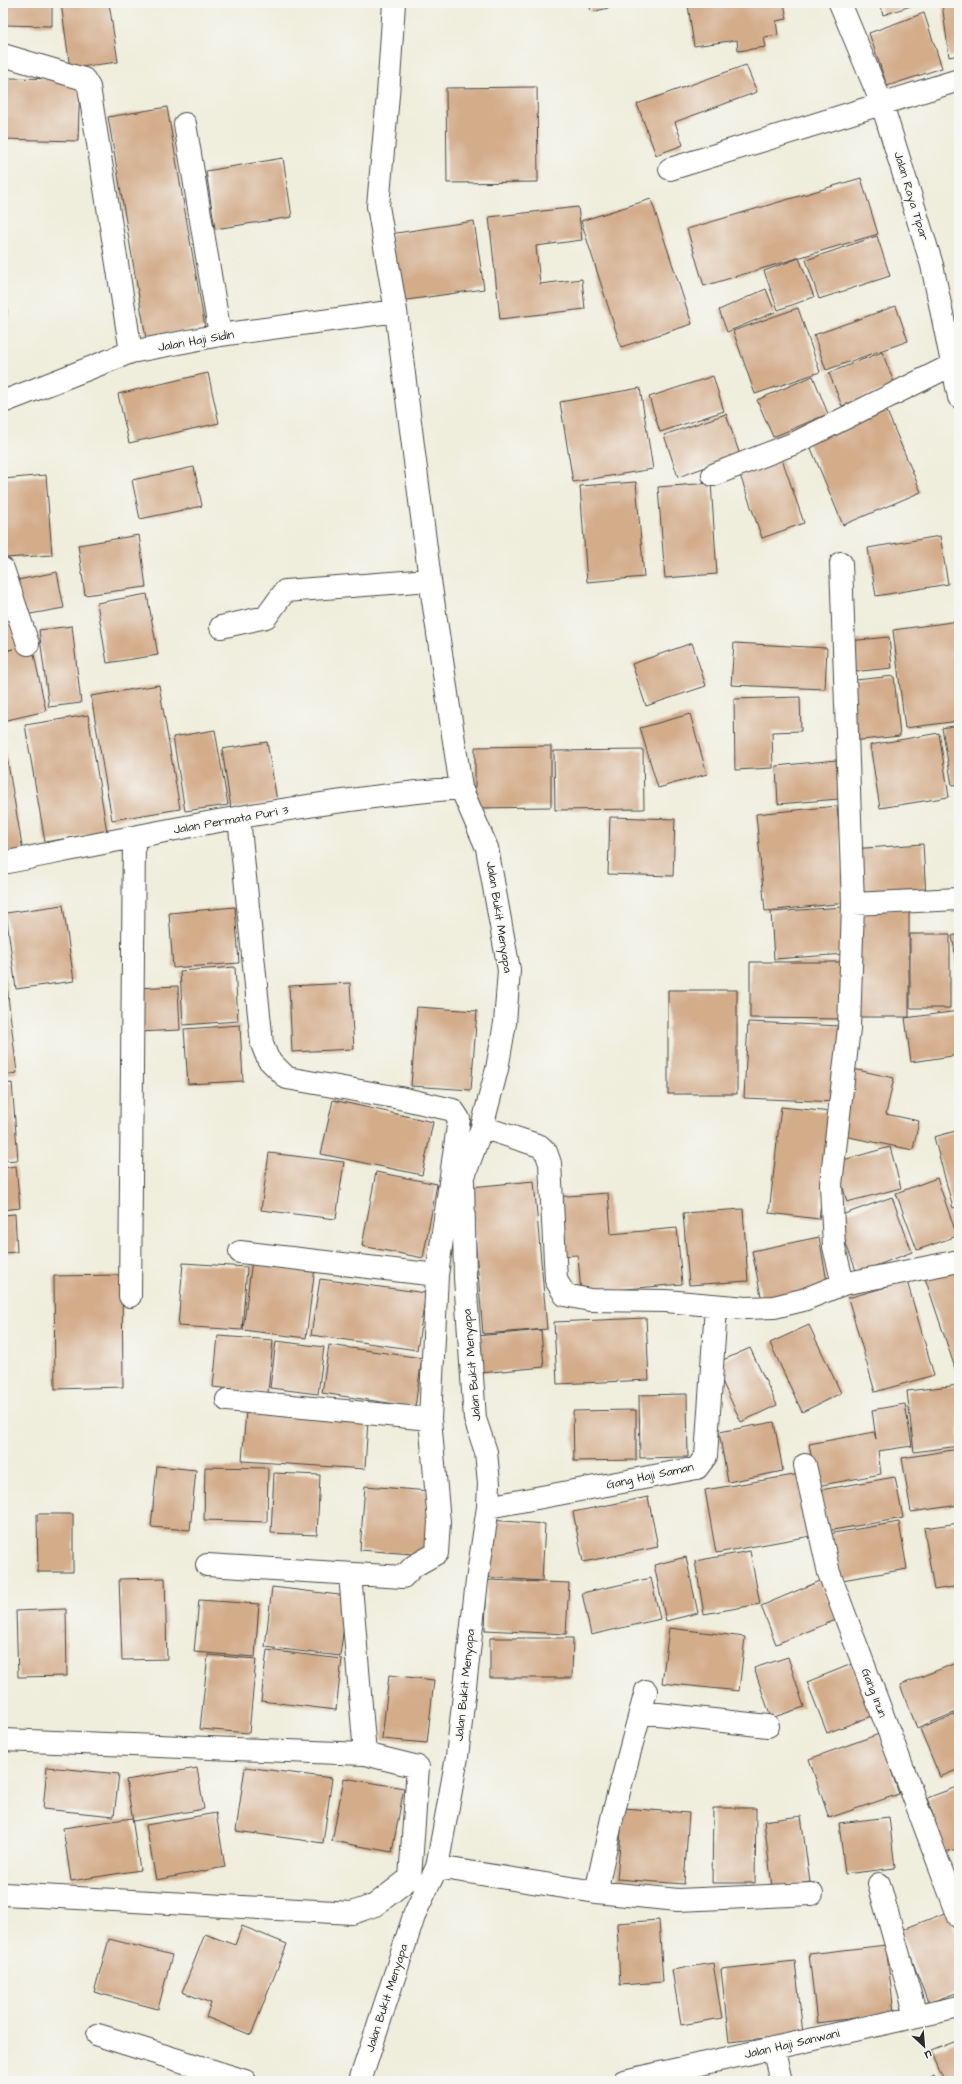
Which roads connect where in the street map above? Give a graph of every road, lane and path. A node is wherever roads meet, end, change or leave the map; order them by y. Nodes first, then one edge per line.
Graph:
1 (394, 3) edge
2 (840, 3) edge
3 (3, 55) edge
4 (959, 80) edge
5 (882, 104) junction
6 (185, 124) dead end
7 (670, 169) dead end
8 (396, 311) junction
9 (220, 335) junction
10 (953, 336) edge
11 (132, 352) junction
12 (952, 365) junction
13 (959, 396) edge
14 (3, 402) edge
15 (713, 475) dead end
16 (841, 563) dead end
17 (3, 569) edge
18 (430, 580) junction
19 (220, 627) dead end
20 (28, 644) dead end
21 (461, 788) junction
22 (239, 818) junction
23 (134, 837) junction
24 (3, 863) edge
25 (959, 899) edge
26 (853, 904) junction
27 (482, 1127) junction
28 (240, 1252) dead end
29 (959, 1261) edge
30 (437, 1275) junction
31 (843, 1284) junction
32 (130, 1296) dead end
33 (716, 1307) junction
34 (227, 1400) dead end
35 (430, 1419) junction
36 (805, 1465) dead end
37 (488, 1507) junction
38 (207, 1565) dead end
39 (350, 1574) junction
40 (646, 1691) dead end
41 (640, 1712) junction
42 (768, 1726) dead end
43 (3, 1740) edge
44 (365, 1754) junction
45 (437, 1867) junction
46 (879, 1884) dead end
47 (596, 1892) junction
48 (4, 1894) edge
49 (812, 1894) dead end
50 (959, 1917) edge
51 (959, 2007) edge
52 (916, 2016) junction
53 (98, 2035) dead end
54 (773, 2048) junction
55 (245, 2081) edge
56 (360, 2081) edge
57 (624, 2081) edge
58 (780, 2081) edge

1 - 8 street, Jalan Bukit Menyapa
2 - 5 street, Jalan Raya Tipar
3 - 11 street
4 - 5 street
5 - 7 street
5 - 10 street, Jalan Raya Tipar
6 - 9 street
8 - 9 street, Jalan Haji Sidin
8 - 18 street, Jalan Bukit Menyapa
9 - 11 street, Jalan Haji Sidin
10 - 12 street, Jalan Raya Tipar
11 - 14 street, Jalan Haji Sidin
12 - 13 street, Jalan Raya Tipar
12 - 15 street
16 - 26 street
17 - 20 street
18 - 19 street
18 - 21 street, Jalan Bukit Menyapa
21 - 22 street, Jalan Permata Puri 3
21 - 27 street, Jalan Bukit Menyapa
22 - 23 street, Jalan Permata Puri 3
22 - 30 street
23 - 24 street, Jalan Permata Puri 3
23 - 32 street
25 - 26 street
26 - 31 street
27 - 33 street
27 - 37 street, Jalan Bukit Menyapa
28 - 30 street
29 - 31 street
30 - 35 street
31 - 33 street
33 - 37 street, Gang Haji Saman
34 - 35 street
35 - 39 street
36 - 50 street, Gang Inun
37 - 45 street, Jalan Bukit Menyapa
38 - 39 street
39 - 44 street
40 - 41 street
41 - 42 street
41 - 47 street
43 - 44 street
44 - 48 street
45 - 47 street
45 - 56 street, Jalan Bukit Menyapa
46 - 52 street
47 - 49 street
51 - 52 street, Jalan Haji Sanwani
52 - 54 street, Jalan Haji Sanwani
53 - 55 street
54 - 57 street, Jalan Haji Sanwani
54 - 58 street

